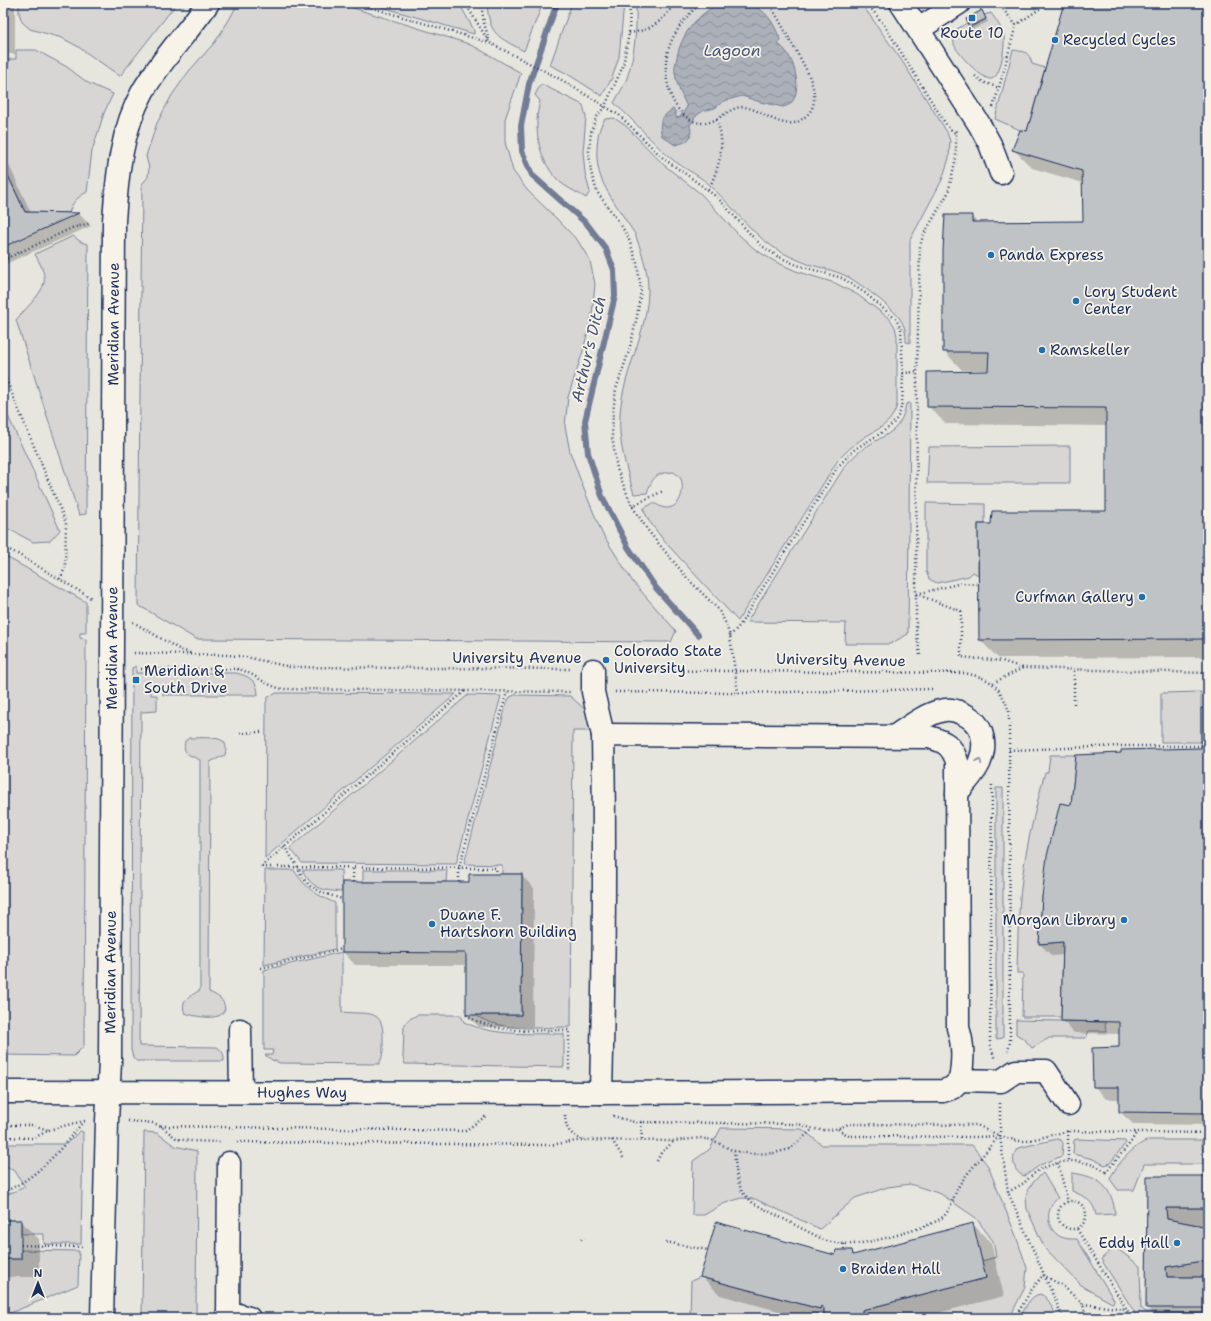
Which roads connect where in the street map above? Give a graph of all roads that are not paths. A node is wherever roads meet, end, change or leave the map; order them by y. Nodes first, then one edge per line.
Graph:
1 (208, 3) edge
2 (901, 3) edge
3 (959, 3) edge
4 (919, 29) junction
5 (1001, 173) dead end
6 (593, 670) road end
7 (603, 735) junction
8 (895, 736) junction
9 (957, 793) junction
10 (240, 1030) dead end
11 (960, 1080) junction
12 (3, 1092) edge
13 (108, 1092) junction
14 (241, 1092) junction
15 (601, 1093) junction
16 (1068, 1104) dead end
17 (229, 1153) road end
18 (228, 1315) edge
19 (102, 1318) edge
20 (249, 1318) edge

1 - 13 street, Meridian Avenue
2 - 4 street
3 - 4 street
4 - 5 street
6 - 7 street
7 - 8 street
7 - 15 street
8 - 9 street
9 -> 8 street
9 - 11 street
10 - 14 street
11 - 15 street, Hughes Way
11 - 16 street
12 - 13 street, Hughes Way
13 - 14 street, Hughes Way
13 - 19 street, Meridian Avenue
14 - 15 street, Hughes Way
17 - 18 street
18 - 20 street

